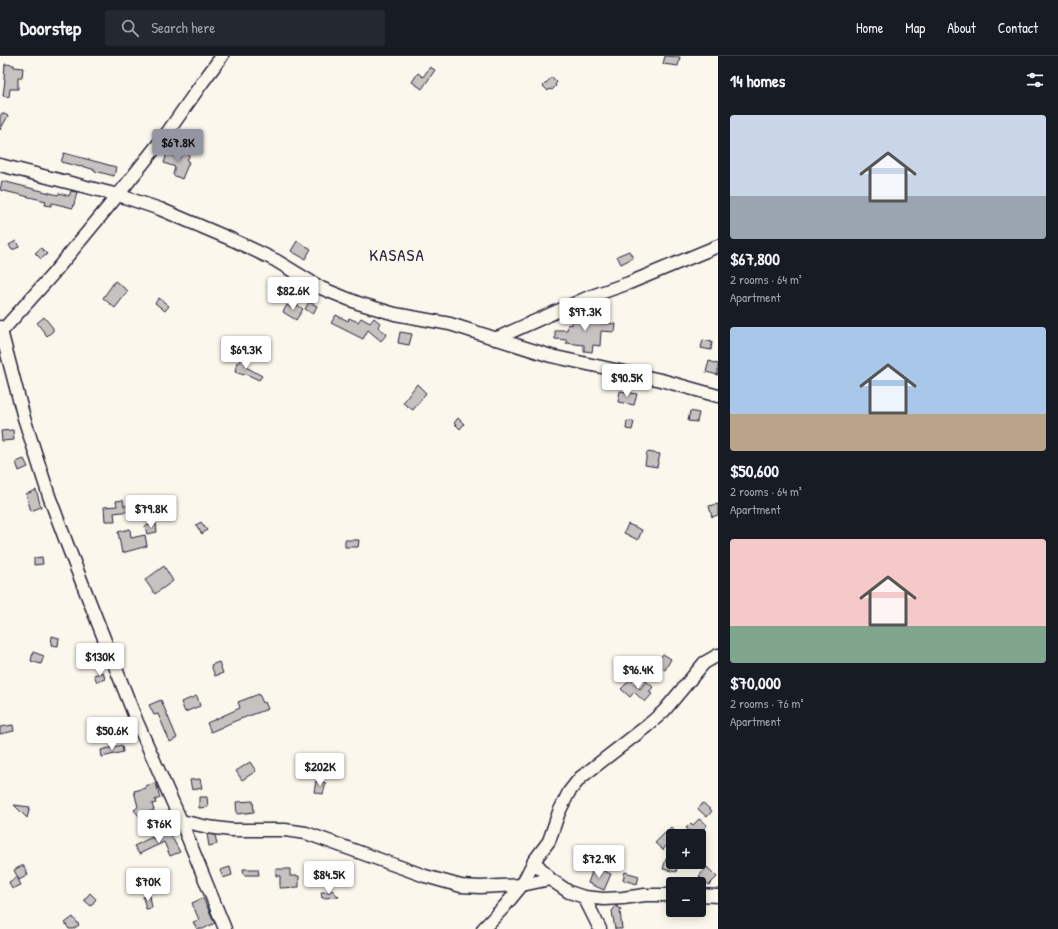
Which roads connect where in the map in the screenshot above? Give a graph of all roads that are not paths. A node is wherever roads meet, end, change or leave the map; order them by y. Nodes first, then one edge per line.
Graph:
1 (222, 56) edge
2 (0, 165) edge
3 (118, 195) junction
4 (718, 246) edge
5 (1, 329) edge
6 (495, 338) junction
7 (717, 398) edge
8 (718, 655) edge
9 (181, 821) junction
10 (534, 861) junction
11 (550, 878) junction
12 (522, 885) junction
13 (666, 895) edge
14 (706, 895) edge
15 (718, 896) edge
16 (584, 897) junction
17 (225, 929) edge
18 (484, 929) edge
19 (600, 929) edge

1 - 3 street
2 - 3 street
3 - 5 street
3 - 6 street
4 - 6 street
5 - 9 street
6 - 7 street
8 - 10 street
9 - 12 street
9 - 17 street
10 - 11 street
10 - 12 street
11 - 12 street
11 - 16 street
12 - 18 street
13 - 16 street
14 - 15 street
16 - 19 street

